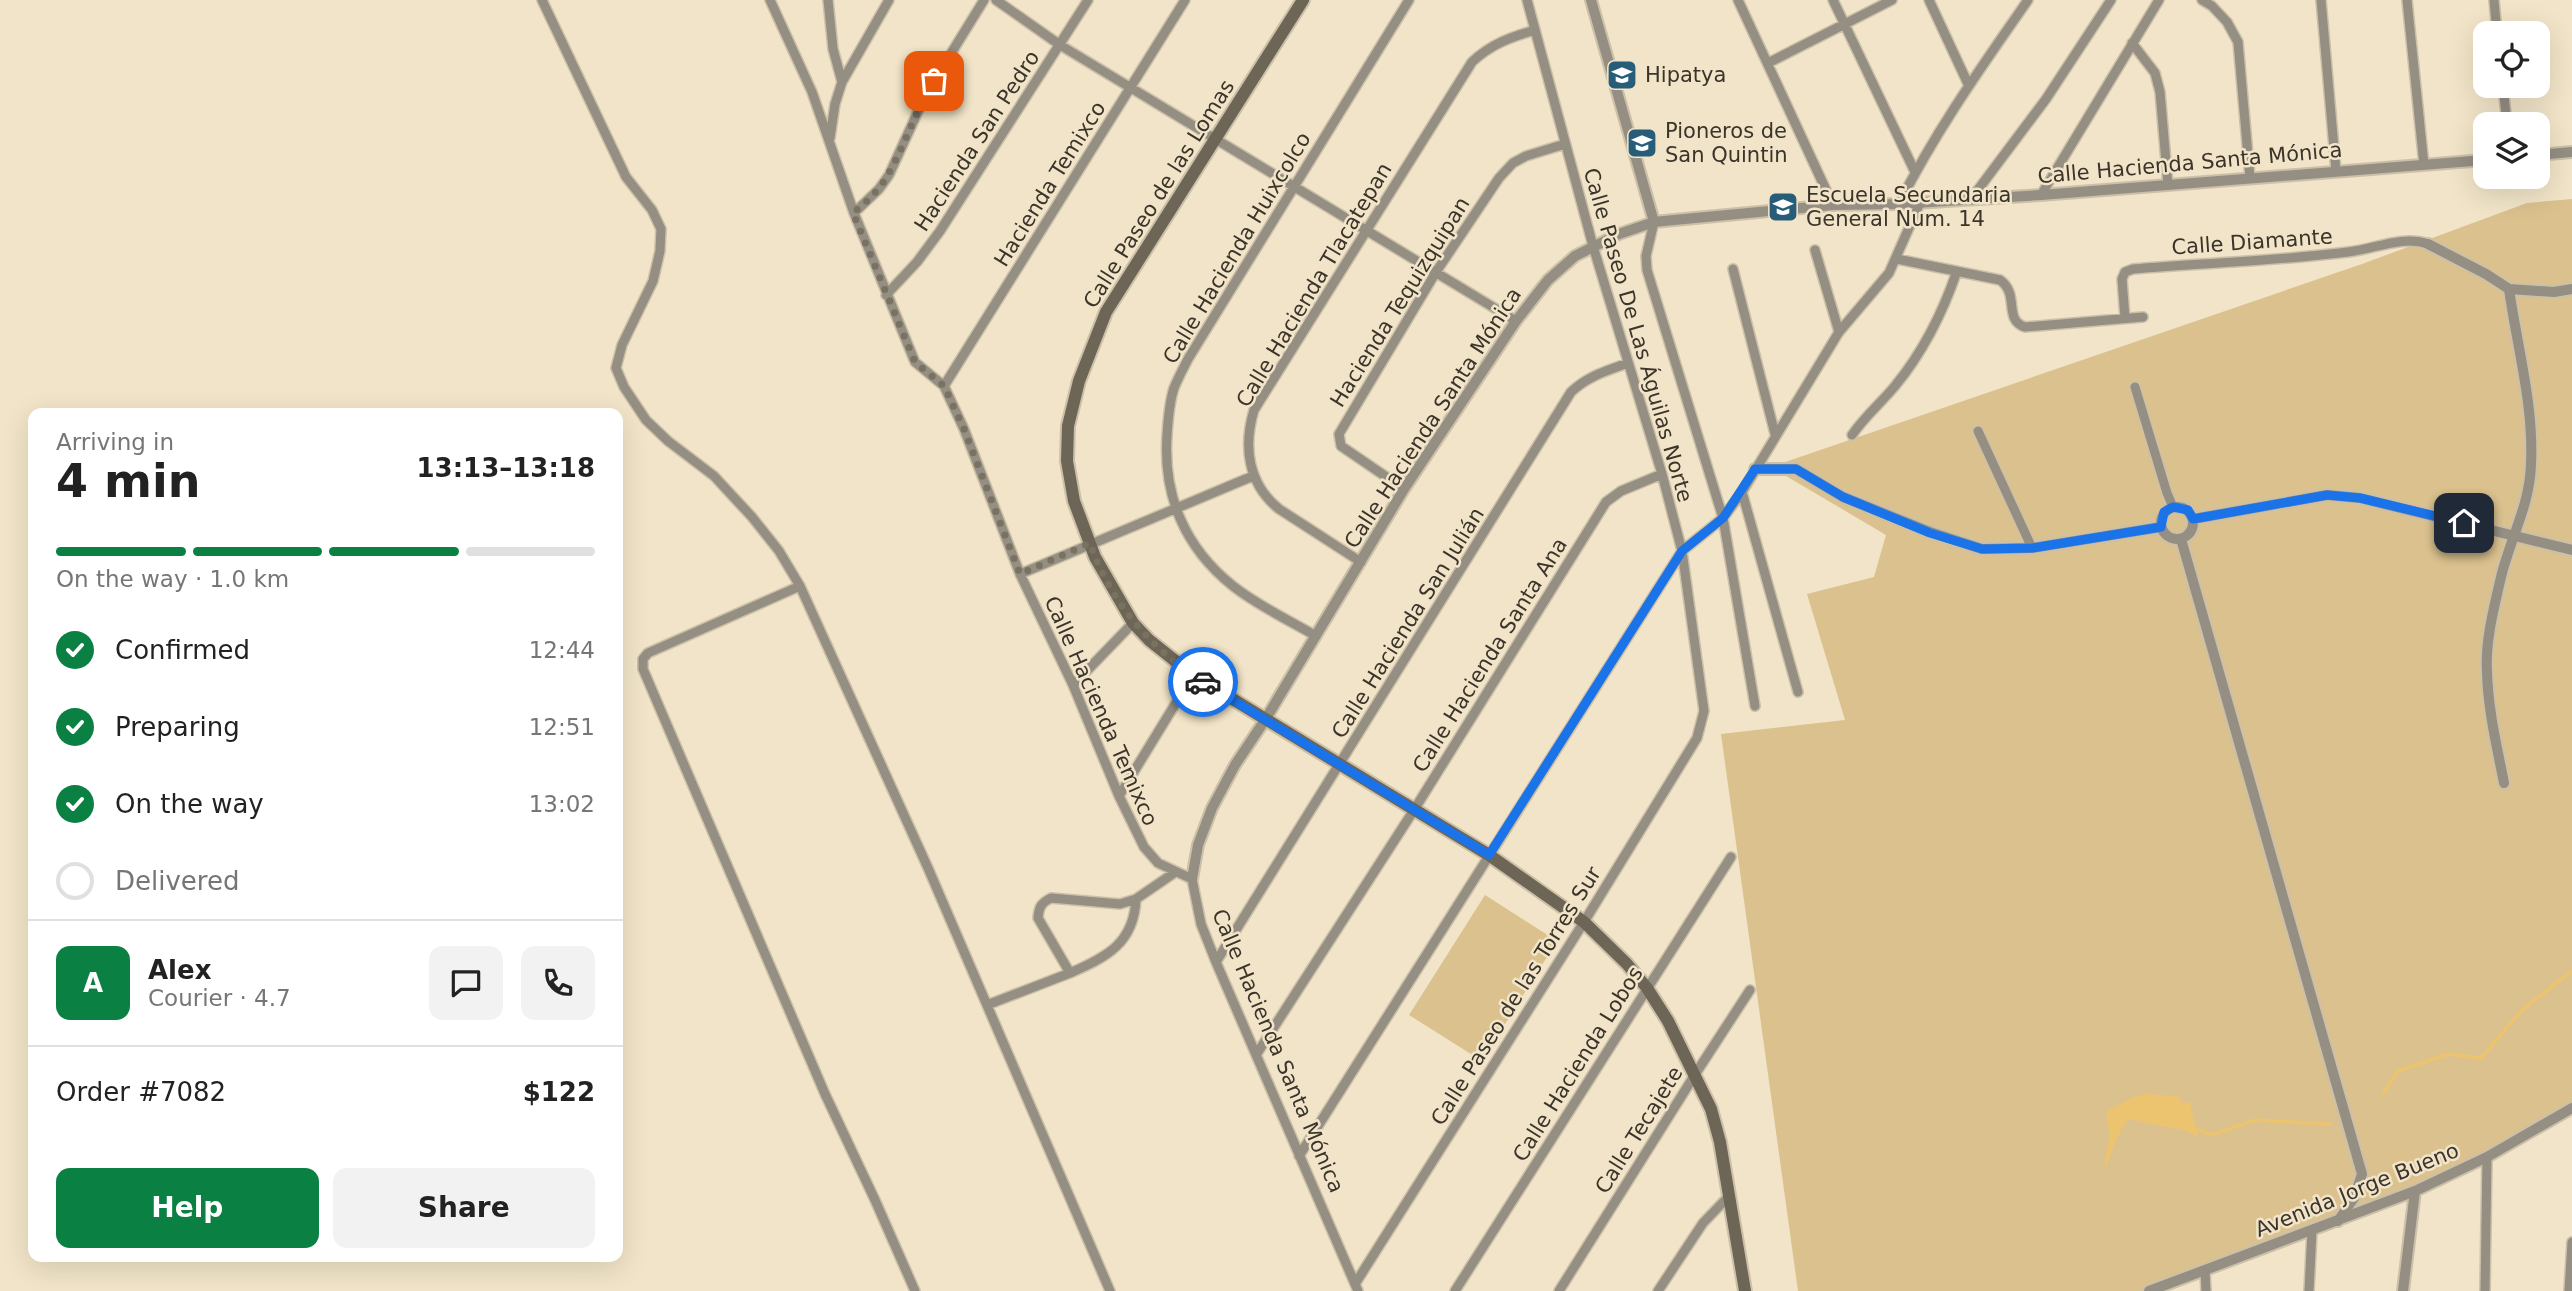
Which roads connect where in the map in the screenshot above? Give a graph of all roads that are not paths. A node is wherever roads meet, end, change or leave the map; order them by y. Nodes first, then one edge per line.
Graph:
1 (542, 0) edge
2 (770, 0) edge
3 (828, 0) edge
4 (889, 0) edge
5 (984, 0) edge
6 (996, 0) edge
7 (1088, 0) edge
8 (1185, 0) edge
9 (1303, 0) edge
10 (1409, 0) edge
11 (1527, 0) edge
12 (1591, 0) edge
13 (1738, 0) edge
14 (1832, 0) edge
15 (1892, 0) edge
16 (1929, 0) edge
17 (2028, 0) edge
18 (2111, 0) edge
19 (2159, 0) edge
20 (2202, 0) edge
21 (2321, 0) edge
22 (2407, 0) edge
23 (2494, 0) edge
24 (2496, 21) edge
25 (1844, 24) junction
26 (1535, 30) junction
27 (2132, 43) junction
28 (1060, 45) junction
29 (1768, 63) junction
30 (842, 82) junction
31 (1969, 86) junction
32 (1130, 87) junction
33 (1213, 139) junction
34 (829, 142) junction
35 (1565, 144) junction
36 (2572, 152) edge
37 (2550, 154) edge
38 (2473, 161) edge
39 (2424, 165) junction
40 (2336, 171) junction
41 (1915, 172) junction
42 (2250, 178) junction
43 (2168, 185) junction
44 (1294, 186) junction
45 (2041, 195) junction
46 (1971, 199) junction
47 (1920, 203) junction
48 (1899, 204) junction
49 (1833, 205) junction
50 (853, 213) junction
51 (1654, 222) junction
52 (1366, 231) junction
53 (2428, 244) joint
54 (1593, 246) junction
55 (1815, 250) dead end
56 (1897, 260) junction
57 (1734, 269) dead end
58 (1956, 271) junction
59 (1436, 272) junction
60 (2509, 289) junction
61 (2572, 289) edge
62 (886, 295) junction
63 (2143, 317) dead end
64 (2125, 318) junction
65 (1516, 321) junction
66 (1839, 332) junction
67 (1628, 363) junction
68 (944, 386) junction
69 (2135, 387) dead end
70 (1978, 432) dead end
71 (1775, 434) junction
72 (1852, 435) dead end
73 (1755, 469) junction
74 (1662, 474) junction
75 (1253, 476) junction
76 (1404, 489) junction
77 (1742, 492) junction
78 (2173, 507) junction
79 (1175, 509) junction
80 (1723, 518) junction
81 (2193, 519) junction
82 (2161, 527) junction
83 (2516, 536) junction
84 (2181, 539) junction
85 (1090, 543) junction
86 (2032, 548) junction
87 (2572, 550) edge
88 (1682, 551) junction
89 (1362, 562) junction
90 (1020, 574) junction
91 (800, 586) junction
92 (1133, 623) junction
93 (1316, 636) junction
94 (1193, 675) junction
95 (1073, 685) junction
96 (1798, 692) dead end
97 (1755, 706) dead end
98 (1265, 720) junction
99 (1702, 725) joint
100 (1340, 766) junction
101 (2504, 783) dead end
102 (1119, 796) junction
103 (1414, 810) junction
104 (1489, 855) junction
105 (1731, 857) dead end
106 (1174, 873) junction
107 (1192, 879) junction
108 (1136, 899) junction
109 (1584, 922) junction
110 (1216, 962) junction
111 (1070, 974) junction
112 (1647, 988) junction
113 (1750, 990) dead end
114 (987, 1006) junction
115 (1256, 1055) junction
116 (1696, 1073) junction
117 (2572, 1108) edge
118 (1299, 1156) junction
119 (2487, 1157) junction
120 (2415, 1191) junction
121 (1730, 1195) junction
122 (2338, 1221) junction
123 (2312, 1231) junction
124 (2572, 1242) edge
125 (2205, 1270) junction
126 (1356, 1287) edge
127 (915, 1291) edge
128 (1110, 1291) edge
129 (1455, 1291) edge
130 (1559, 1291) edge
131 (1658, 1291) edge
132 (1745, 1291) edge
133 (2149, 1291) edge
134 (2206, 1291) edge
135 (2309, 1291) edge
136 (2403, 1291) edge
137 (2485, 1291) edge
138 (2569, 1291) edge

1 - 91 street
2 - 34 street, Calle Hacienda Temixco
3 - 30 street
4 - 30 street
5 - 50 street
6 - 28 street
7 - 28 street, Hacienda San Pedro
8 - 32 street, Hacienda Temixco
9 - 33 main road, Calle Paseo de las Lomas
10 - 44 street, Calle Hacienda Huixcolco
11 - 26 street, Calle Paseo De Las Águilas Norte
12 - 51 street
13 - 29 street
14 - 25 street
15 - 25 street
16 - 31 street
17 - 31 street
18 - 46 street
19 - 27 street
20 - 42 street
21 - 40 street
22 - 39 street
23 - 24 street
25 - 29 street
25 - 41 street
26 - 35 street, Calle Paseo De Las Águilas Norte
26 - 52 street, Calle Hacienda Tlacatepan
27 - 43 street
27 - 45 street
28 - 32 street
28 - 62 street, Hacienda San Pedro
29 - 49 street
30 - 34 street
31 - 41 street
32 - 33 street
32 - 68 street, Hacienda Temixco
33 - 44 street
33 - 85 main road, Calle Paseo de las Lomas
34 - 50 street, Calle Hacienda Temixco
35 - 54 street, Calle Paseo De Las Águilas Norte
35 - 59 street, Hacienda Tequizquipan
36 - 37 street
38 - 39 street, Calle Hacienda Santa Mónica
39 - 40 street, Calle Hacienda Santa Mónica
40 - 42 street, Calle Hacienda Santa Mónica
41 - 48 street
42 - 43 street, Calle Hacienda Santa Mónica
43 - 45 street, Calle Hacienda Santa Mónica
44 - 52 street
44 - 79 street, Calle Hacienda Huixcolco
45 - 46 street, Calle Hacienda Santa Mónica
46 - 47 street, Calle Hacienda Santa Mónica
47 - 48 street, Calle Hacienda Santa Mónica
47 - 56 street
48 - 49 street, Calle Hacienda Santa Mónica
49 - 51 street, Calle Hacienda Santa Mónica
50 - 62 street, Calle Hacienda Temixco
51 - 54 street, Calle Hacienda Santa Mónica
51 - 80 street
52 - 59 street
52 - 75 street, Calle Hacienda Tlacatepan
53 - 60 street
53 - 64 street, Calle Diamante
54 - 65 street, Calle Hacienda Santa Mónica
54 - 67 street, Calle Paseo De Las Águilas Norte
55 - 66 street
56 - 58 street
56 - 66 street
57 - 71 street
58 - 64 street
58 - 72 street
59 - 65 street
59 - 76 street, Hacienda Tequizquipan
60 - 61 street
60 - 83 street
62 - 68 street, Calle Hacienda Temixco
63 - 64 street
65 - 76 street, Calle Hacienda Santa Mónica
66 - 71 street
67 - 74 street, Calle Paseo De Las Águilas Norte
67 - 100 street, Calle Hacienda San Julián
68 - 90 street, Calle Hacienda Temixco
69 - 78 street
70 - 86 street
71 - 73 street
73 - 77 street
73 - 86 street
74 - 88 street, Calle Paseo De Las Águilas Norte
74 - 103 street, Calle Hacienda Santa Ana
75 - 79 street
75 - 89 street, Calle Hacienda Tlacatepan
76 - 89 street, Calle Hacienda Santa Mónica
77 - 80 street
77 - 96 street
78 - 81 street
78 - 82 street
79 - 85 street
79 - 93 street, Calle Hacienda Huixcolco
80 - 88 street
80 - 97 street
81 - 83 street
81 - 84 street
82 - 84 street
82 - 86 street
83 - 87 street
83 - 101 street
84 - 122 street
85 - 90 street
85 - 92 main road, Calle Paseo de las Lomas
88 - 99 street, Calle Paseo De Las Águilas Norte
88 - 104 street
89 - 93 street, Calle Hacienda Santa Mónica
90 - 95 street, Calle Hacienda Temixco
91 - 114 street
91 - 127 street
92 - 94 main road, Calle Paseo de las Lomas
92 - 95 street
93 - 98 street, Calle Hacienda Santa Mónica
94 - 98 main road, Calle Paseo de las Lomas
94 - 102 street
95 - 102 street, Calle Hacienda Temixco
98 - 100 main road, Calle Paseo de las Lomas
98 - 107 street, Calle Hacienda Santa Mónica
99 - 109 street, Calle Paseo de las Torres Sur
100 - 103 main road, Calle Paseo de las Lomas
100 - 110 street, Calle Hacienda San Julián
102 - 106 street, Calle Hacienda Temixco
103 - 104 main road, Calle Paseo de las Lomas
103 - 115 street, Calle Hacienda Santa Ana
104 - 109 main road, Calle Paseo de las Lomas
104 - 118 street
105 - 112 street, Calle Hacienda Lobos
106 - 107 street, Calle Hacienda Temixco
106 - 108 street
107 - 110 street, Calle Hacienda Santa Mónica
108 - 111 street
108 - 111 street
109 - 112 main road, Calle Paseo de las Lomas
109 - 126 street, Calle Paseo de las Torres Sur
110 - 115 street, Calle Hacienda Santa Mónica
111 - 114 street
112 - 116 main road, Calle Paseo de las Lomas
112 - 129 street, Calle Hacienda Lobos
113 - 116 street, Calle Tecajete
114 - 128 street
115 - 118 street, Calle Hacienda Santa Mónica
116 - 121 main road, Calle Paseo de las Lomas
116 - 130 street, Calle Tecajete
117 - 119 street, Avenida Jorge Bueno
118 - 126 street, Calle Hacienda Santa Mónica
119 - 120 street, Avenida Jorge Bueno
119 - 137 street
120 - 122 street, Avenida Jorge Bueno
120 - 136 street
121 - 131 street
121 - 132 main road, Calle Paseo de las Lomas
122 - 123 street, Avenida Jorge Bueno
123 - 125 street, Avenida Jorge Bueno
123 - 135 street
124 - 138 street
125 - 133 street, Avenida Jorge Bueno
125 - 134 street

